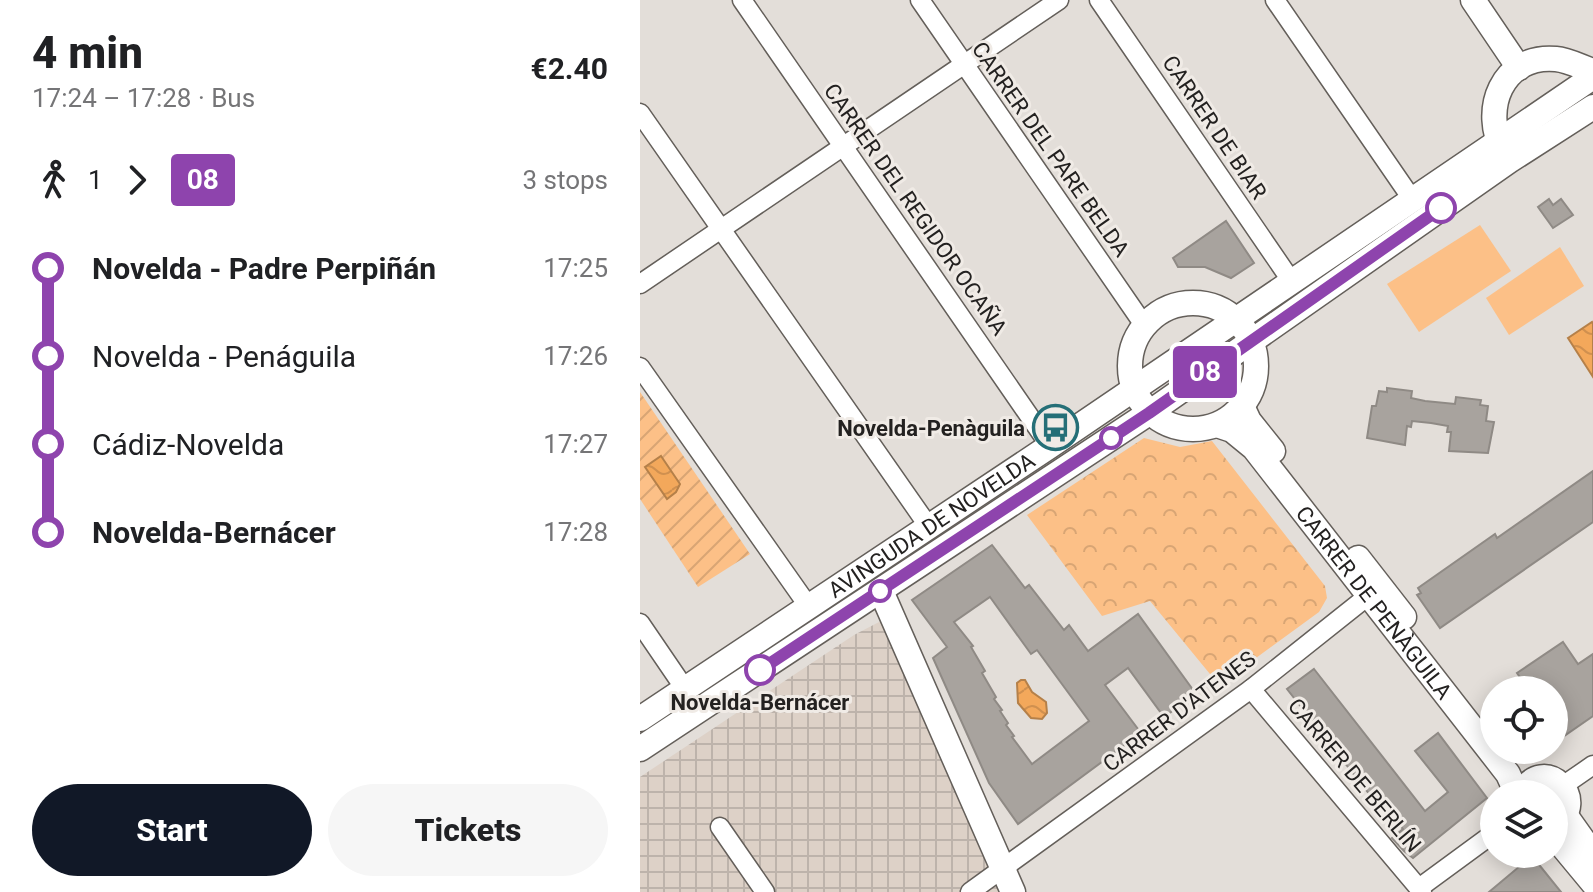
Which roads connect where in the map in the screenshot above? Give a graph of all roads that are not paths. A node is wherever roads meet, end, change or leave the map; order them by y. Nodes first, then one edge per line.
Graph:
1 (742, 0) edge
2 (920, 0) edge
3 (1059, 0) edge
4 (1099, 0) edge
5 (1275, 0) edge
6 (1473, 0) edge
7 (964, 64) junction
8 (1519, 68) junction
9 (1593, 71) edge
10 (1593, 77) edge
11 (1593, 107) edge
12 (640, 113) edge
13 (844, 147) junction
14 (1503, 151) junction
15 (1412, 199) junction
16 (720, 230) junction
17 (1292, 282) junction
18 (640, 284) edge
19 (1144, 325) junction
20 (1244, 330) junction
21 (640, 367) edge
22 (1133, 389) junction
23 (1242, 406) junction
24 (1149, 413) junction
25 (1217, 425) junction
26 (1050, 446) junction
27 (929, 527) junction
28 (881, 591) junction
29 (1374, 591) junction
30 (809, 607) junction
31 (640, 623) edge
32 (685, 689) junction
33 (1251, 689) junction
34 (1480, 716) edge
35 (640, 719) edge
36 (640, 749) edge
37 (1593, 765) edge
38 (1516, 780) edge
39 (1568, 782) edge
40 (720, 827) dead end
41 (1568, 834) edge
42 (1568, 842) edge
43 (1480, 844) edge
44 (1593, 854) edge
45 (1008, 881) edge
46 (1593, 883) edge
47 (1421, 890) edge
48 (765, 892) edge
49 (970, 892) edge

1 - 13 street, CARRER DEL REGIDOR OCAÑA
2 - 7 street, CARRER DEL PARE BELDA
3 - 7 street
4 - 17 street, CARRER DE BIAR
5 - 15 street
6 - 8 main road
7 - 13 street
7 - 19 street, CARRER DEL PARE BELDA
8 - 9 main road
8 - 14 main road
10 - 14 main road, AVINGUDA DE NOVELDA
11 - 14 main road, AVINGUDA DE NOVELDA
12 - 16 street
13 - 16 street
13 - 26 street, CARRER DEL REGIDOR OCAÑA
14 - 15 main road, AVINGUDA DE NOVELDA
14 - 20 main road, AVINGUDA DE NOVELDA
15 - 17 main road, AVINGUDA DE NOVELDA
16 - 18 street
16 - 27 street
17 - 20 main road, AVINGUDA DE NOVELDA
19 - 20 main road
19 - 22 main road
20 - 22 main road, AVINGUDA DE NOVELDA
20 - 23 main road
20 - 24 main road, AVINGUDA DE NOVELDA
21 - 30 street
22 - 24 main road
22 - 26 main road, AVINGUDA DE NOVELDA
23 - 25 main road
23 - 29 main road, CARRER DE PENÀGUILA
24 - 25 main road
24 - 28 main road, AVINGUDA DE NOVELDA
25 - 29 main road, CARRER DE PENÀGUILA
26 - 27 main road, AVINGUDA DE NOVELDA
27 - 30 main road, AVINGUDA DE NOVELDA
28 - 36 main road, AVINGUDA DE NOVELDA
28 - 45 main road
29 - 33 street, CARRER D'ATENES
29 - 34 main road, CARRER DE PENÀGUILA
29 - 38 main road, CARRER DE PENÀGUILA
30 - 32 main road, AVINGUDA DE NOVELDA
31 - 32 street
32 - 35 main road, AVINGUDA DE NOVELDA
33 - 45 street, CARRER D'ATENES
33 - 47 street, CARRER DE BERLÍN
37 - 39 street
40 - 48 street
41 - 44 main road
42 - 46 main road
43 - 47 street
45 - 49 street, CARRER D'ATENES

